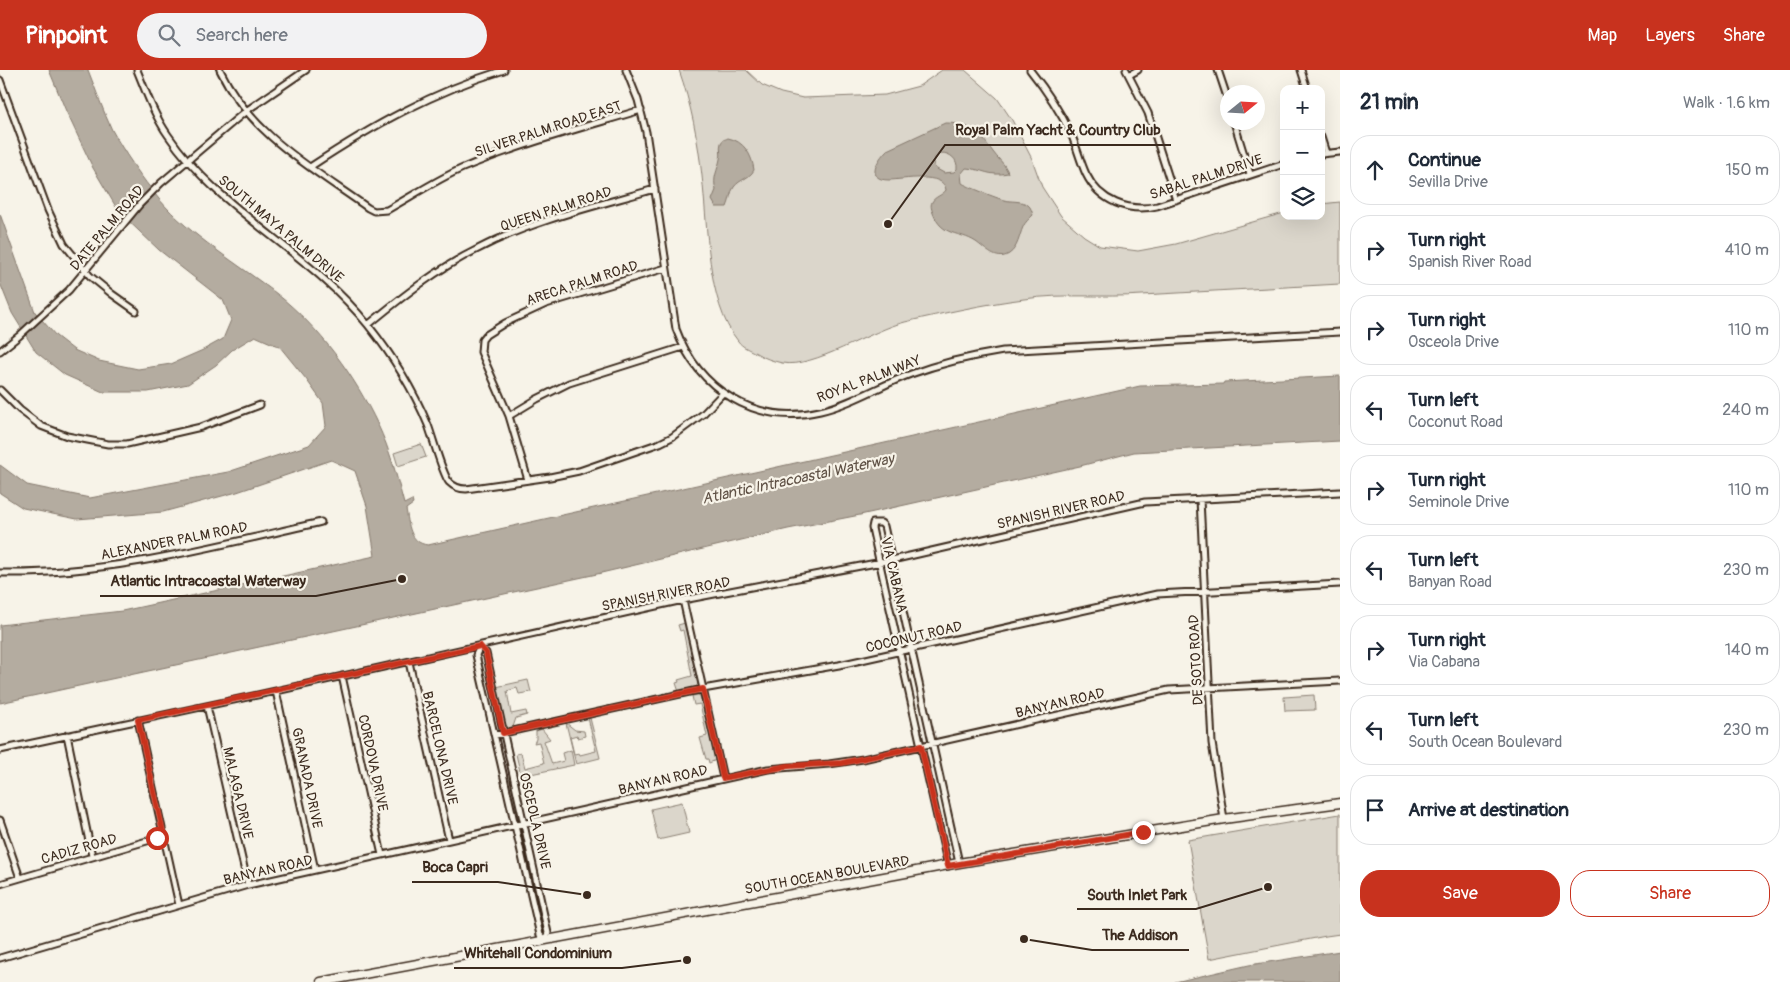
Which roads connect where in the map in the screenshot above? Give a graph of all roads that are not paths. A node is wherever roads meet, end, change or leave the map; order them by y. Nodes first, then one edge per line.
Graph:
1 (138, 70) edge
2 (220, 70) edge
3 (306, 70) edge
4 (504, 70) edge
5 (626, 70) edge
6 (1030, 70) edge
7 (1138, 70) edge
8 (1218, 70) edge
9 (1301, 70) edge
10 (1128, 72) edge
11 (0, 80) edge
12 (1223, 85) edge
13 (1305, 85) edge
14 (641, 110) junction
15 (246, 111) junction
16 (1236, 130) edge
17 (1340, 152) edge
18 (1325, 154) edge
19 (188, 160) junction
20 (1280, 165) edge
21 (310, 167) junction
22 (1250, 174) junction
23 (655, 189) junction
24 (1176, 200) junction
25 (666, 268) junction
26 (85, 271) junction
27 (136, 311) dead end
28 (368, 324) junction
29 (1340, 332) edge
30 (683, 347) junction
31 (0, 350) edge
32 (0, 390) edge
33 (723, 393) junction
34 (260, 405) dead end
35 (509, 416) junction
36 (528, 480) junction
37 (1340, 492) edge
38 (1200, 499) junction
39 (321, 522) dead end
40 (892, 560) junction
41 (879, 563) junction
42 (0, 574) edge
43 (1340, 584) edge
44 (1204, 590) junction
45 (683, 600) junction
46 (480, 646) junction
47 (912, 649) junction
48 (899, 652) junction
49 (409, 662) junction
50 (342, 676) junction
51 (1340, 681) edge
52 (1209, 687) junction
53 (703, 689) junction
54 (276, 691) junction
55 (207, 706) junction
56 (138, 720) junction
57 (503, 733) junction
58 (495, 734) junction
59 (67, 735) junction
60 (934, 743) junction
61 (921, 746) junction
62 (0, 750) edge
63 (723, 778) junction
64 (1340, 803) edge
65 (1224, 819) junction
66 (0, 820) edge
67 (524, 823) junction
68 (515, 825) junction
69 (164, 836) junction
70 (449, 840) junction
71 (382, 855) junction
72 (92, 856) junction
73 (959, 863) junction
74 (948, 866) junction
75 (316, 870) junction
76 (20, 878) junction
77 (0, 884) edge
78 (248, 885) junction
79 (179, 905) junction
80 (545, 940) junction
81 (0, 958) edge
82 (321, 982) edge

1 - 19 street, SOUTH MAYA PALM DRIVE
2 - 15 street
3 - 15 street, DATE PALM ROAD
4 - 21 street
5 - 14 street, ROYAL PALM WAY
6 - 24 street, SABAL PALM DRIVE
7 - 10 street
8 - 12 street
9 - 13 street
10 - 24 street
11 - 26 street
14 - 21 street, SILVER PALM ROAD EAST
14 - 23 street, ROYAL PALM WAY
15 - 19 street, DATE PALM ROAD
15 - 21 street
16 - 22 street
17 - 18 street
19 - 26 street, DATE PALM ROAD
19 - 28 street, SOUTH MAYA PALM DRIVE
20 - 22 street, SABAL PALM DRIVE
22 - 24 street, SABAL PALM DRIVE
23 - 25 street, ROYAL PALM WAY
23 - 28 street, QUEEN PALM ROAD
25 - 30 street, ROYAL PALM WAY
25 - 35 street, ARECA PALM ROAD
26 - 27 street
26 - 31 street, DATE PALM ROAD
28 - 36 street, SOUTH MAYA PALM DRIVE
29 - 33 street, ROYAL PALM WAY
30 - 33 street, ROYAL PALM WAY
30 - 35 street
32 - 34 street
33 - 36 street
35 - 36 street, ARECA PALM ROAD
37 - 38 street, SPANISH RIVER ROAD
38 - 40 street, SPANISH RIVER ROAD
38 - 44 street, DE SOTO ROAD
39 - 42 street, ALEXANDER PALM ROAD
40 - 41 street, SPANISH RIVER ROAD
40 - 41 street, VIA CABANA
40 - 47 street, VIA CABANA
41 - 45 street, SPANISH RIVER ROAD
41 - 48 street, VIA CABANA
43 - 44 street, COCONUT ROAD
44 - 47 street, COCONUT ROAD
44 - 52 street, DE SOTO ROAD
45 - 46 street, SPANISH RIVER ROAD
45 - 53 street
46 - 49 street, SPANISH RIVER ROAD
46 - 57 street, OSCEOLA DRIVE
46 - 58 street, OSCEOLA DRIVE
47 - 48 street, COCONUT ROAD
47 - 60 street, VIA CABANA
48 - 53 street, COCONUT ROAD
48 - 61 street, VIA CABANA
49 - 50 street, SPANISH RIVER ROAD
49 - 70 street, BARCELONA DRIVE
50 - 54 street, SPANISH RIVER ROAD
50 - 71 street, CORDOVA DRIVE
51 - 52 street, BANYAN ROAD
52 - 60 street, BANYAN ROAD
52 - 65 street, DE SOTO ROAD
53 - 57 street, COCONUT ROAD
53 - 63 street
54 - 55 street, SPANISH RIVER ROAD
54 - 75 street, GRANADA DRIVE
55 - 56 street, SPANISH RIVER ROAD
55 - 78 street, MALAGA DRIVE
56 - 59 street, SPANISH RIVER ROAD
56 - 69 street
57 - 58 street, COCONUT ROAD
57 - 67 street, OSCEOLA DRIVE
58 - 68 street, OSCEOLA DRIVE
59 - 62 street, SPANISH RIVER ROAD
59 - 72 street
60 - 61 street, BANYAN ROAD
60 - 73 street, VIA CABANA
61 - 63 street, BANYAN ROAD
61 - 74 street, VIA CABANA
63 - 67 street, BANYAN ROAD
64 - 65 main road, SOUTH OCEAN BOULEVARD
65 - 73 main road, SOUTH OCEAN BOULEVARD
66 - 76 street
67 - 68 street, BANYAN ROAD
67 - 80 street, OSCEOLA DRIVE
68 - 70 street, BANYAN ROAD
68 - 80 street, OSCEOLA DRIVE
69 - 72 street, CADIZ ROAD
69 - 79 street
70 - 71 street, BANYAN ROAD
71 - 75 street, BANYAN ROAD
72 - 76 street, CADIZ ROAD
73 - 74 main road, SOUTH OCEAN BOULEVARD
74 - 80 main road, SOUTH OCEAN BOULEVARD
75 - 78 street, BANYAN ROAD
76 - 77 street, CADIZ ROAD
78 - 79 street, BANYAN ROAD
79 - 81 street, BANYAN ROAD
80 - 82 main road, SOUTH OCEAN BOULEVARD

